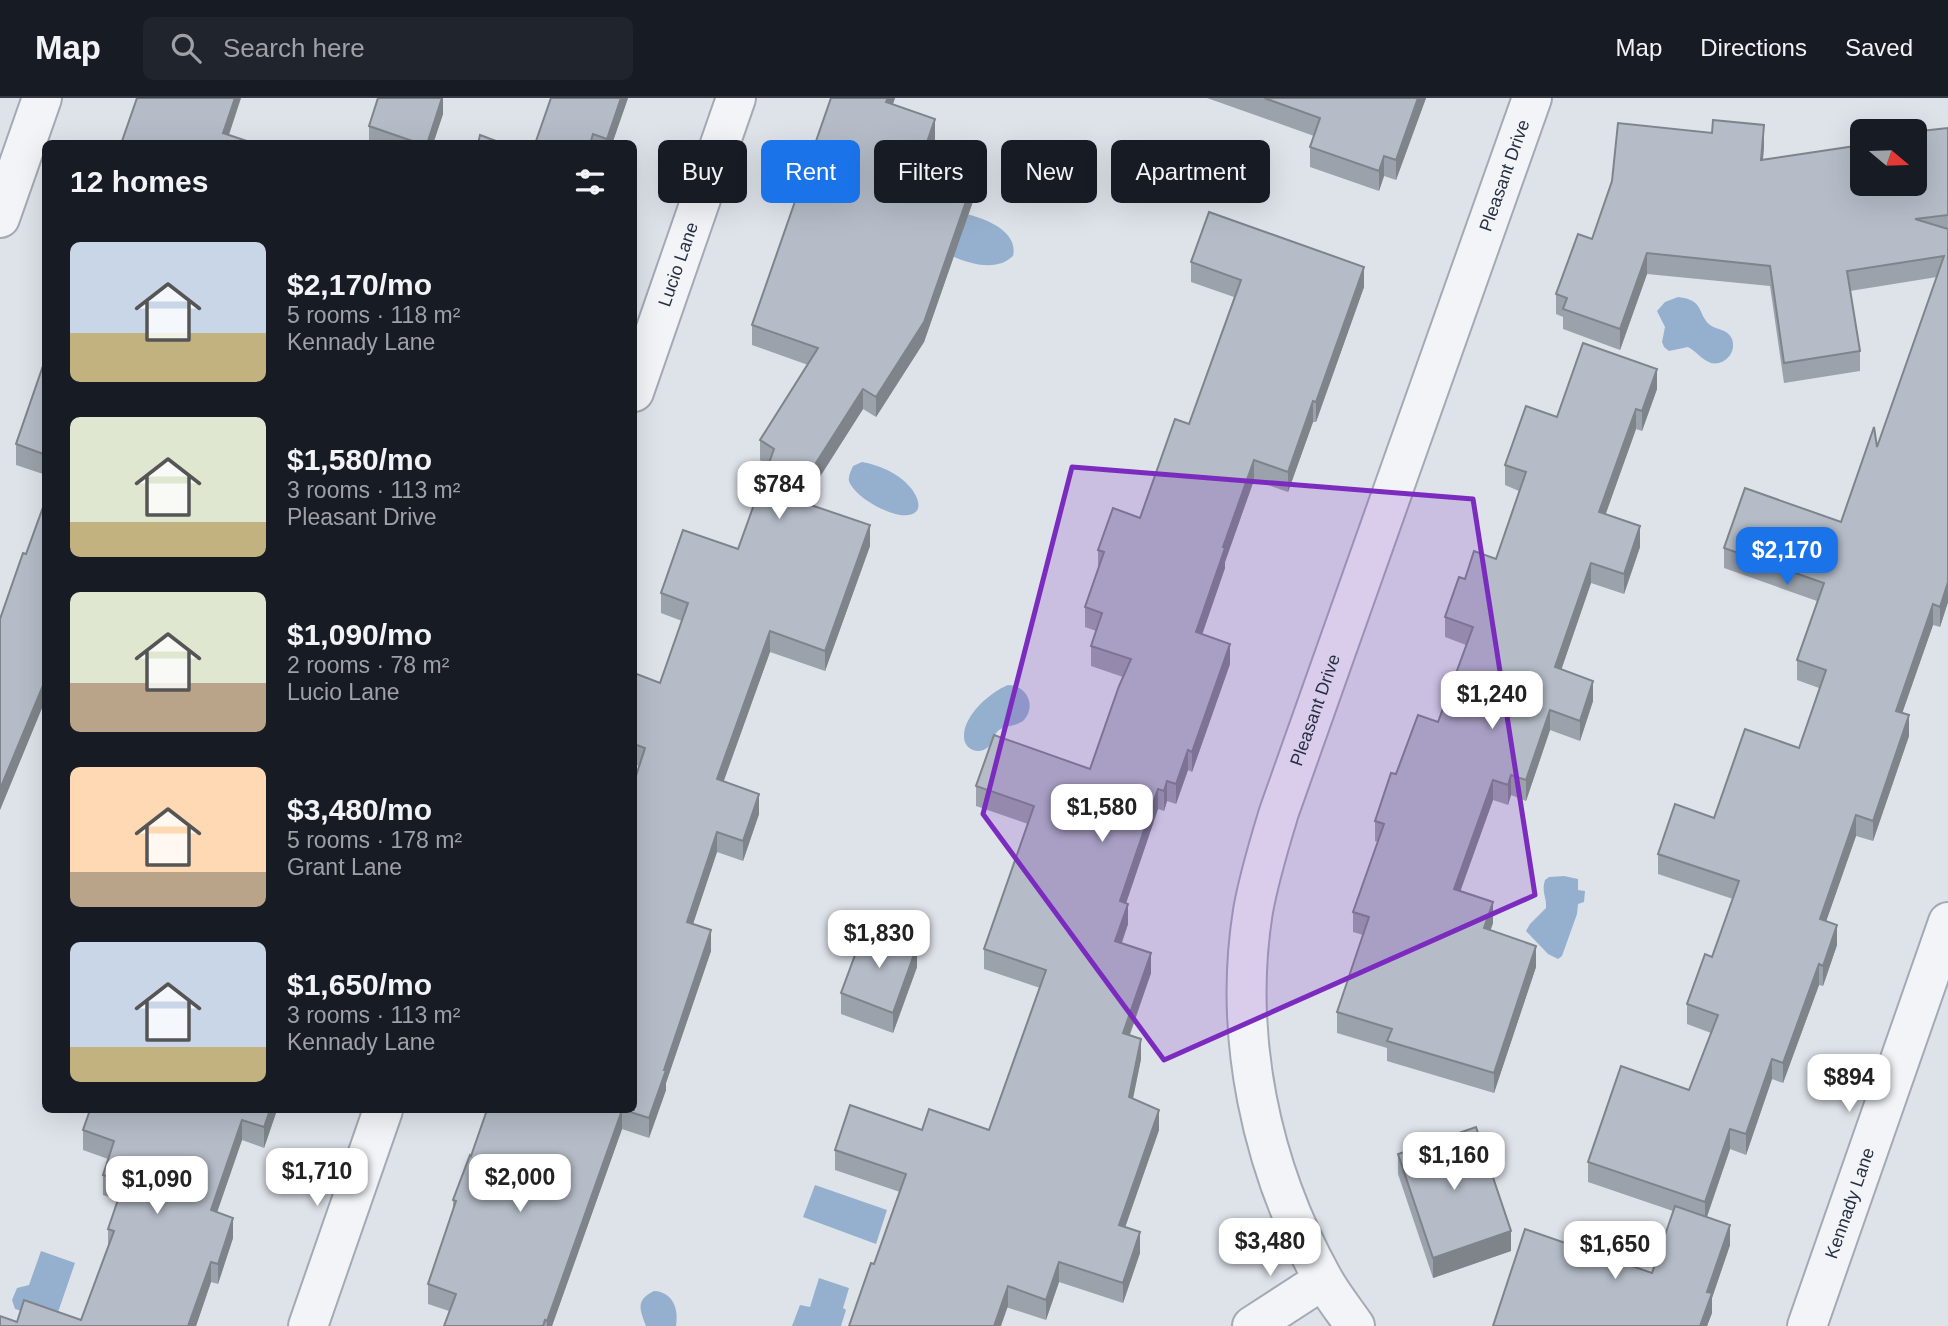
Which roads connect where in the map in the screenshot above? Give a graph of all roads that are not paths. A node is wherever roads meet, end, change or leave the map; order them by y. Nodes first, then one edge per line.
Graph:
1 (41, 98) edge
2 (736, 98) edge
3 (1532, 98) edge
4 (0, 218) edge
5 (637, 383) edge
6 (1948, 922) edge
7 (382, 1113) edge
8 (1323, 1280) junction
9 (308, 1326) edge
10 (1252, 1326) edge
11 (1355, 1326) edge
12 (1807, 1326) edge

1 - 4 street
2 - 5 street, Lucio Lane
3 - 8 street, Pleasant Drive
6 - 12 street, Kennady Lane
7 - 9 street
8 - 10 street
8 - 11 street, Pleasant Drive

